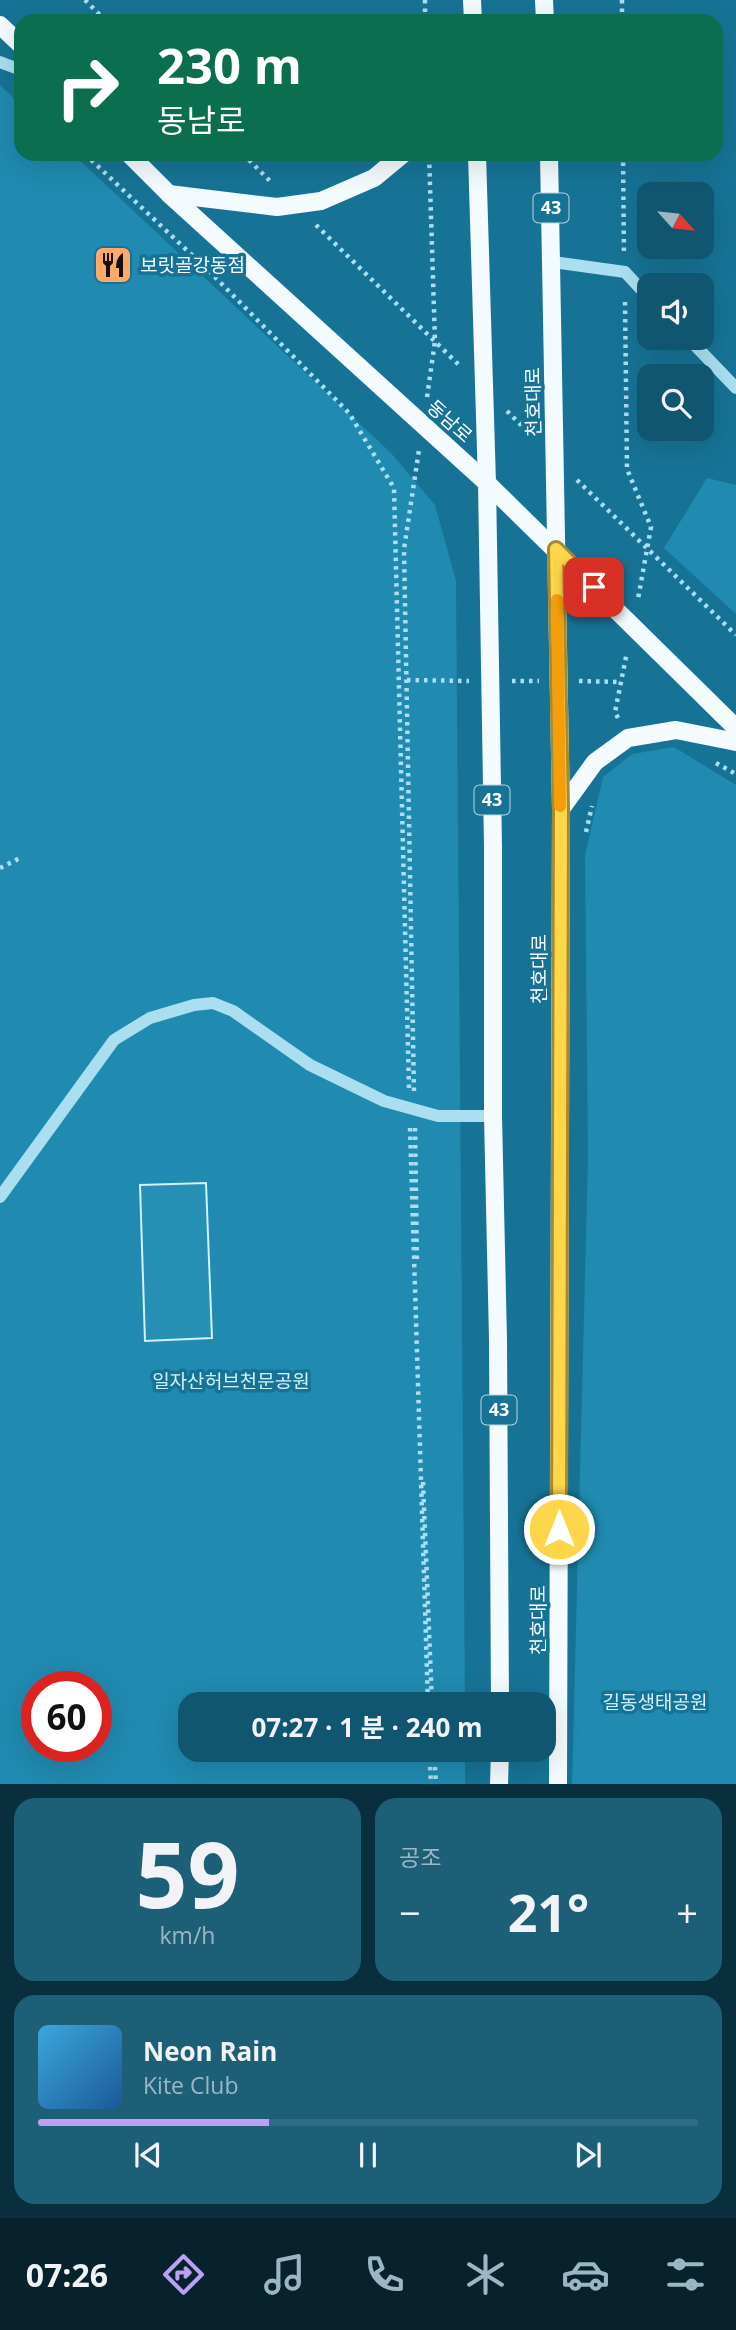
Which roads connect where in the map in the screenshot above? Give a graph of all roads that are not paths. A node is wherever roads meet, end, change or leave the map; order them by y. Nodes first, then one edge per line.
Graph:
1 (0, 25) edge
2 (14, 38) edge
3 (136, 161) edge
4 (395, 161) edge
5 (477, 161) edge
6 (549, 161) edge
7 (169, 194) junction
8 (553, 262) junction
9 (637, 285) edge
10 (700, 350) edge
11 (736, 388) edge
12 (487, 484) junction
13 (556, 549) junction
14 (736, 728) edge
15 (736, 742) edge
16 (561, 809) junction
17 (493, 1116) junction
18 (0, 1197) edge
19 (500, 1692) edge
20 (500, 1762) edge
21 (499, 1784) edge
22 (558, 1784) edge

1 - 2 main road
3 - 7 main road, 동남로
4 - 7 main road
5 - 12 main road, 천호대로 / 43
6 - 8 main road, 천호대로 / 43
7 - 12 main road, 동남로
8 - 9 street
8 - 13 main road, 천호대로 / 43
10 - 11 street
12 - 13 main road, 동남로
12 - 17 main road, 천호대로 / 43
13 - 14 main road, 동남로
13 - 16 main road, 천호대로 / 43
15 - 16 main road
16 - 22 main road, 천호대로 / 43
17 - 18 street
17 - 19 main road, 천호대로 / 43
20 - 21 main road

